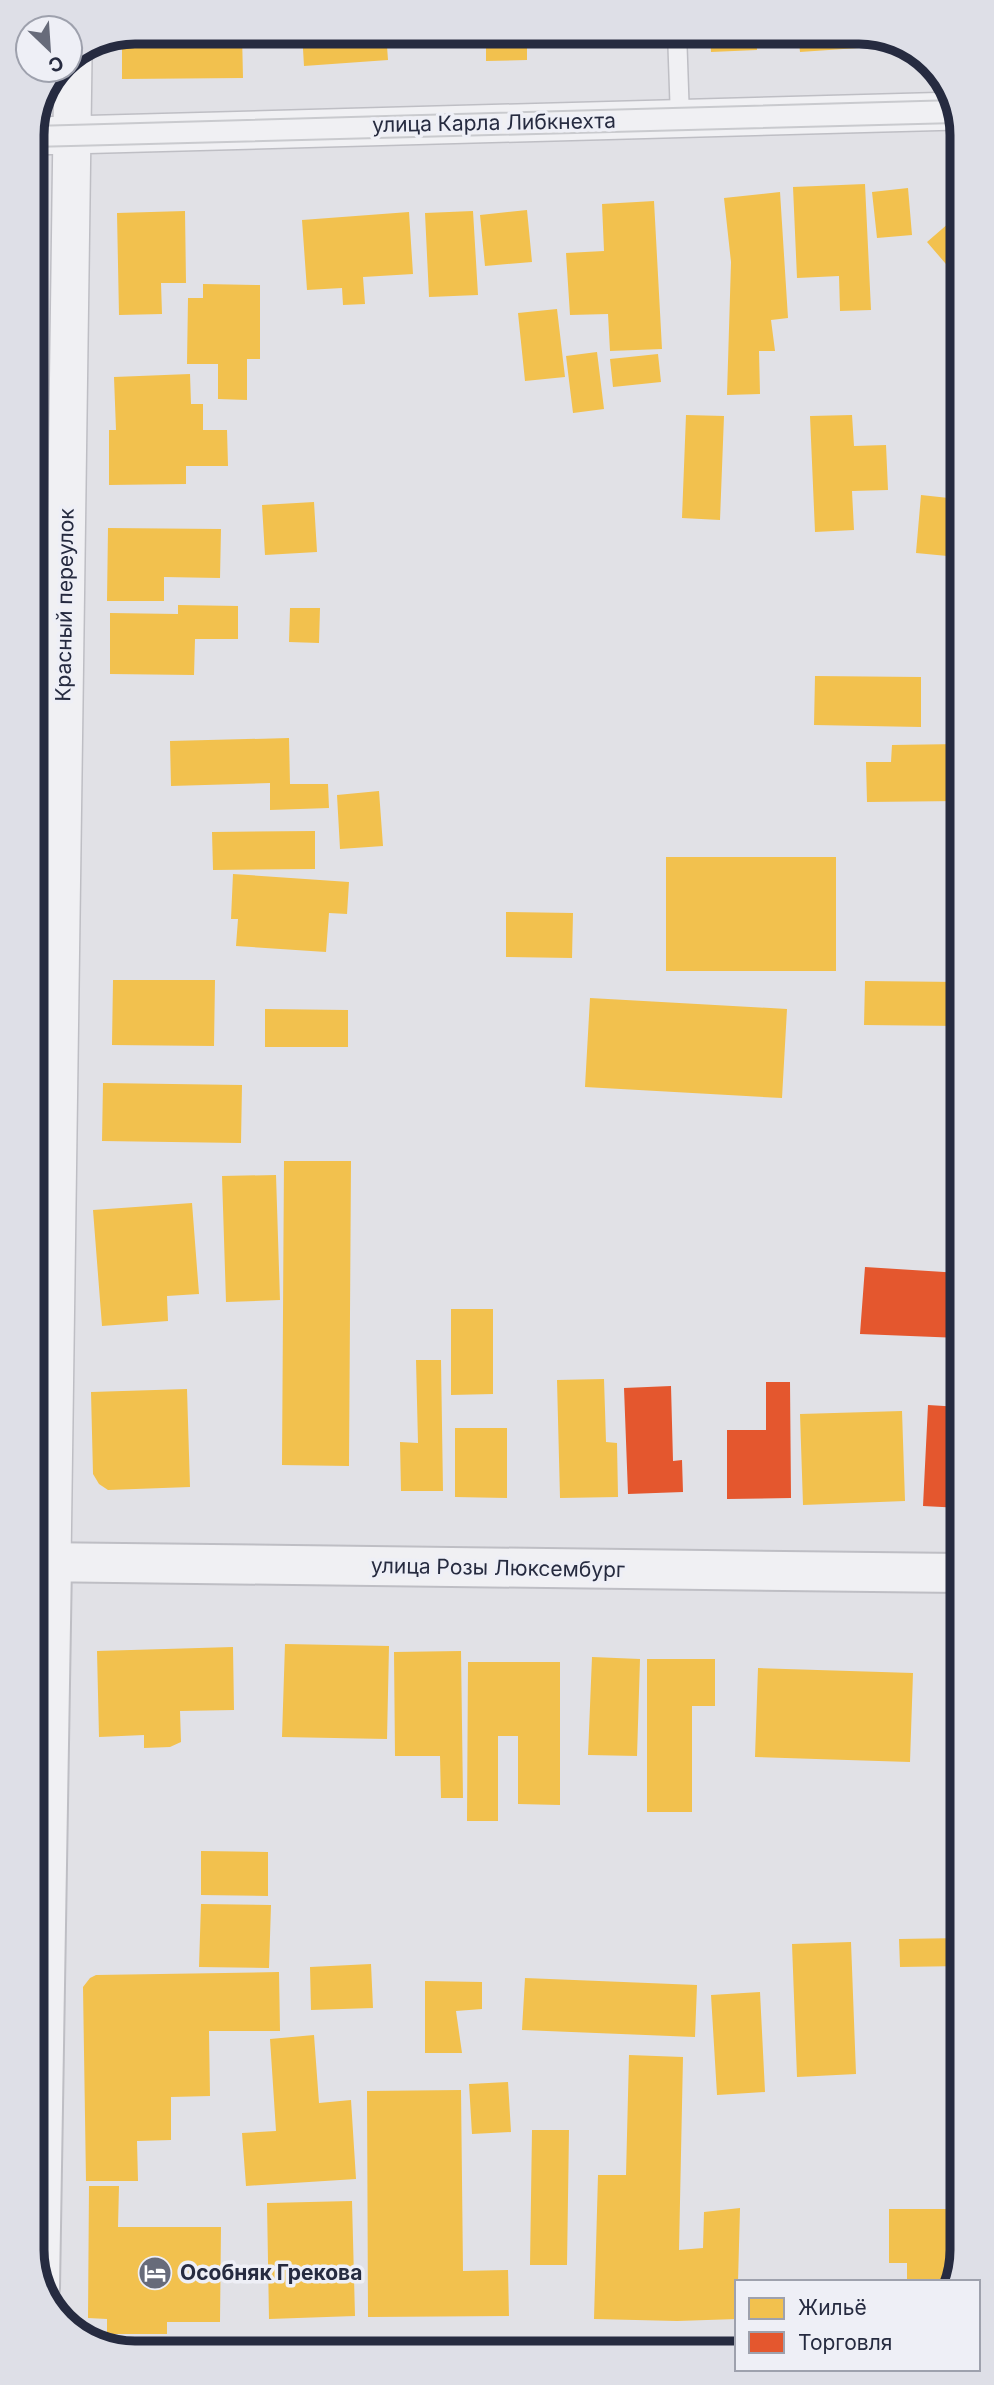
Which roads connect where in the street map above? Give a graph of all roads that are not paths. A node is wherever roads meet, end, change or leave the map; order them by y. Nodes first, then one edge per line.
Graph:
1 (677, 44) edge
2 (73, 84) edge
3 (946, 111) edge
4 (680, 118) junction
5 (72, 134) junction
6 (44, 135) edge
7 (44, 1514) edge
8 (44, 1563) edge
9 (950, 1573) edge

1 - 4 lane
2 - 5 street, Красный переулок
3 - 4 street, улица Карла Либкнехта
4 - 5 street, улица Карла Либкнехта
5 - 6 street, улица Карла Либкнехта
5 - 7 street, Красный переулок
8 - 9 street, улица Розы Люксембург

